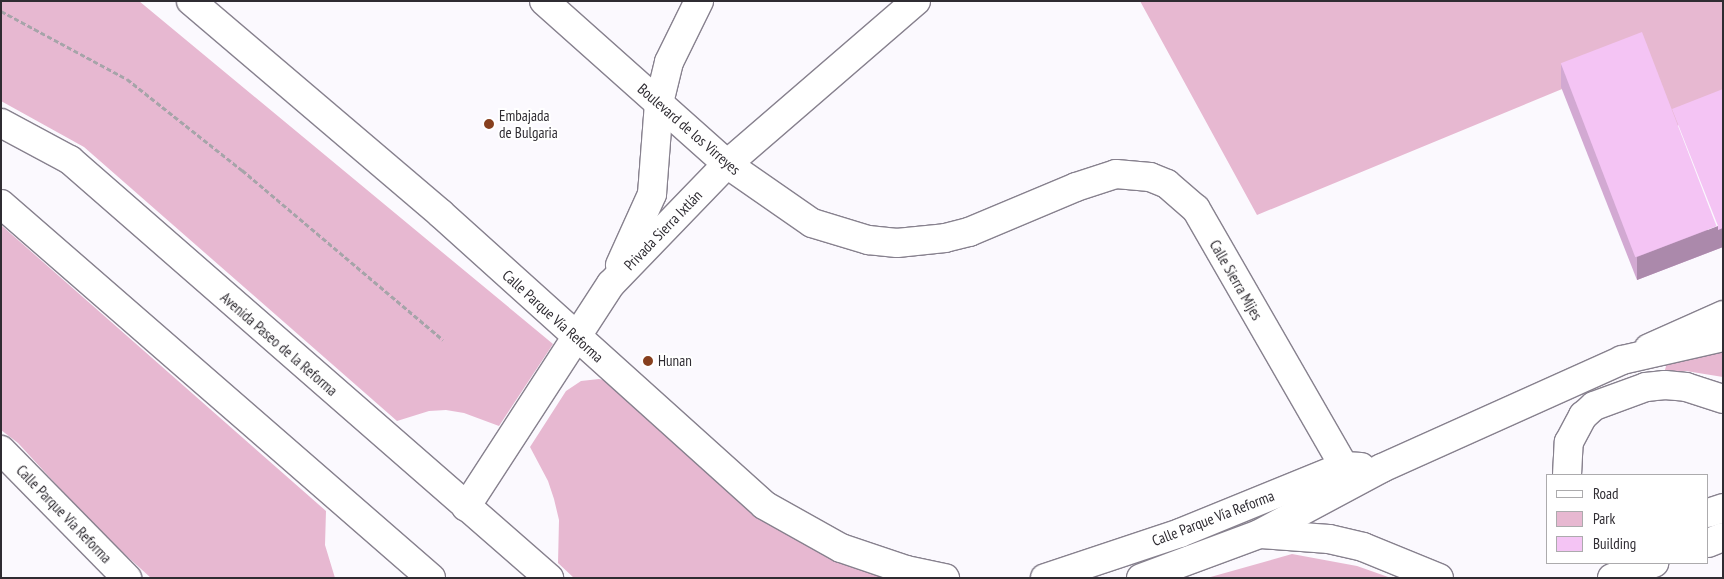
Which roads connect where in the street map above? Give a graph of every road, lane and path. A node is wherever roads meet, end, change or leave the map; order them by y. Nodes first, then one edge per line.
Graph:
1 (191, 1) edge
2 (544, 1) edge
3 (699, 1) edge
4 (916, 1) edge
5 (1, 11) edge
6 (660, 104) junction
7 (1, 123) edge
8 (727, 164) junction
9 (1076, 186) joint
10 (1, 204) edge
11 (611, 284) junction
12 (1723, 315) edge
13 (1723, 337) edge
14 (576, 338) junction
15 (443, 340) dead end
16 (1622, 360) junction
17 (1723, 399) edge
18 (1, 450) edge
19 (1344, 466) junction
20 (1382, 468) junction
21 (1567, 474) edge
22 (466, 507) junction
23 (1723, 508) edge
24 (1709, 513) edge
25 (1259, 534) junction
26 (1723, 538) edge
27 (1709, 543) edge
28 (1651, 564) edge
29 (428, 577) edge
30 (127, 578) edge
31 (549, 578) edge
32 (944, 578) edge
33 (1045, 578) edge
34 (1141, 578) edge
35 (1439, 578) edge
36 (1612, 578) edge

1 - 14 street, Calle Parque Vía Reforma
2 - 6 street, Boulevard de los Virreyes
3 - 6 street
4 - 8 street, Privada Sierra Ixtlán
5 - 15 path
6 - 8 street, Boulevard de los Virreyes
6 - 11 street
7 - 22 street, Avenida Paseo de la Reforma
8 - 9 street, Boulevard de los Virreyes
8 - 11 street, Privada Sierra Ixtlán
9 - 19 street, Calle Sierra Mijes
10 - 29 street
11 - 14 street, Privada Sierra Ixtlán
12 - 16 street
13 - 16 street
14 - 22 street, Privada Sierra Ixtlán
14 - 32 street, Calle Parque Vía Reforma
16 - 20 street
17 - 21 street
18 - 30 street, Calle Parque Vía Reforma
19 - 20 street, Calle Parque Vía Reforma
19 - 33 street, Calle Parque Vía Reforma
20 - 25 street
22 - 31 street, Avenida Paseo de la Reforma
23 - 24 street
25 - 34 street
25 - 35 street
26 - 27 street
28 - 36 street

